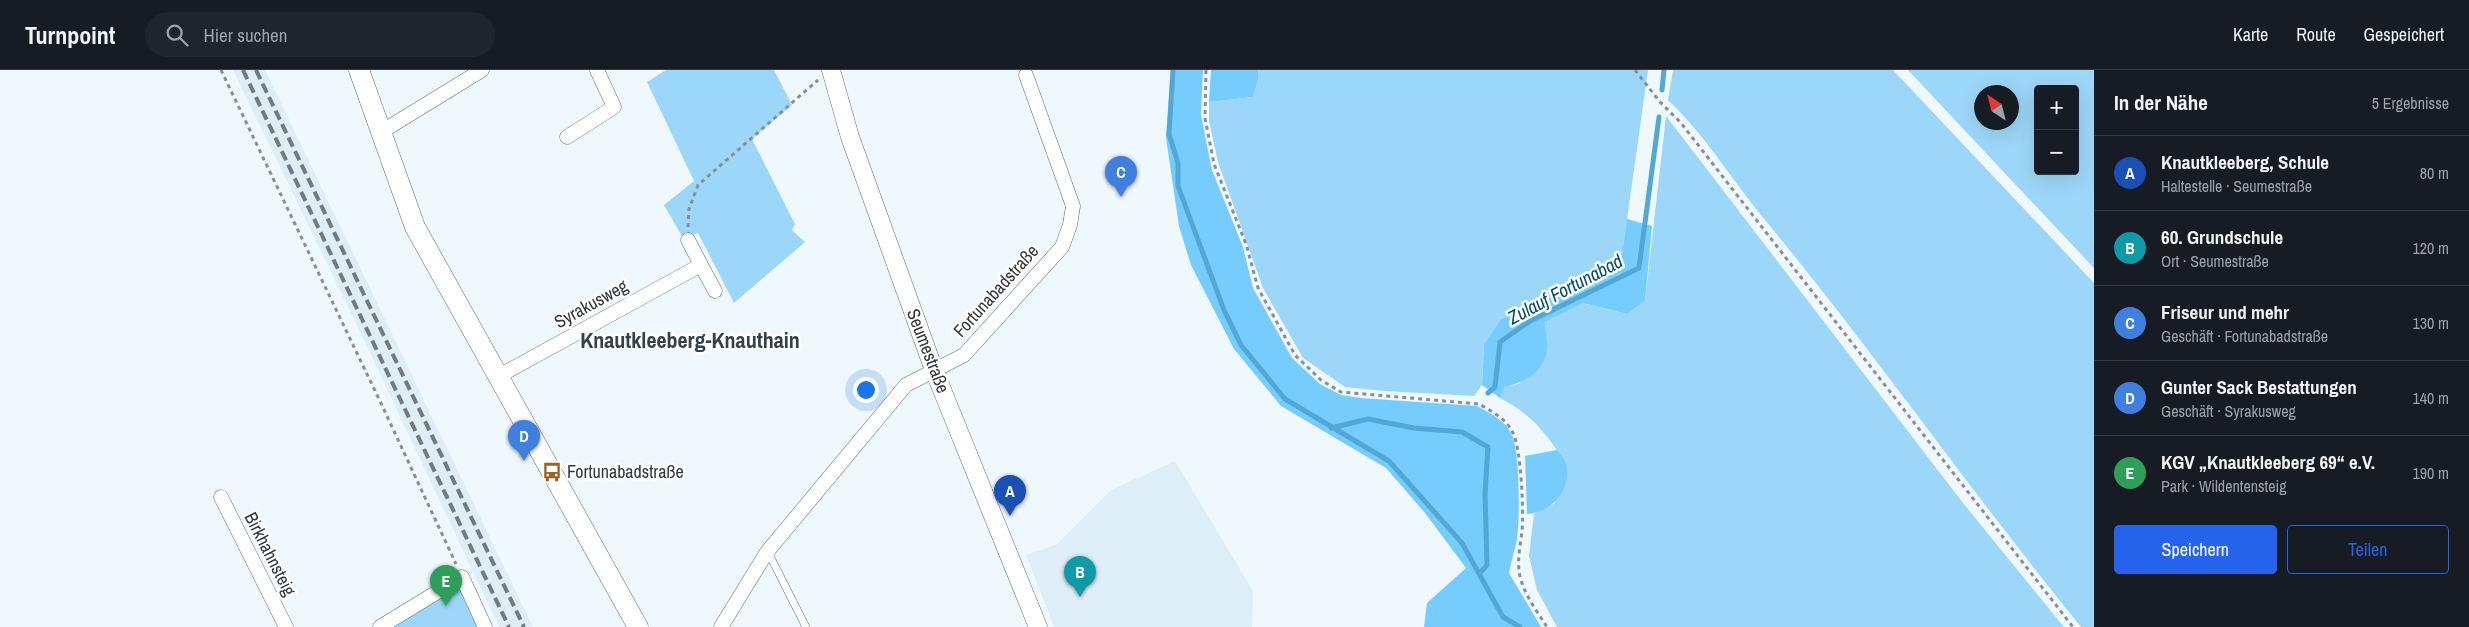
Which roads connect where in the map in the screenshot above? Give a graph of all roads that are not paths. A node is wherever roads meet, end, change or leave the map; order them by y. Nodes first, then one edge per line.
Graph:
1 (359, 70) edge
2 (482, 70) edge
3 (597, 70) edge
4 (831, 71) edge
5 (1026, 75) dead end
6 (381, 132) junction
7 (567, 137) dead end
8 (688, 240) road end
9 (702, 265) junction
10 (715, 292) dead end
11 (934, 370) junction
12 (499, 376) junction
13 (221, 497) dead end
14 (767, 552) junction
15 (286, 627) edge
16 (380, 627) edge
17 (485, 627) edge
18 (638, 627) edge
19 (722, 627) edge
20 (806, 627) edge
21 (1038, 627) edge

1 - 6 main road
2 - 6 street
3 - 7 street
4 - 11 street, Seumestraße
5 - 11 street, Fortunabadstraße
6 - 12 main road
8 - 9 street
9 - 10 street
9 - 12 street, Syrakusweg
11 - 14 street, Fortunabadstraße
11 - 21 street, Seumestraße
12 - 18 main road
13 - 15 street, Birkhahnsteig
14 - 19 street, Fortunabadstraße
14 - 20 lane
16 - 17 street

